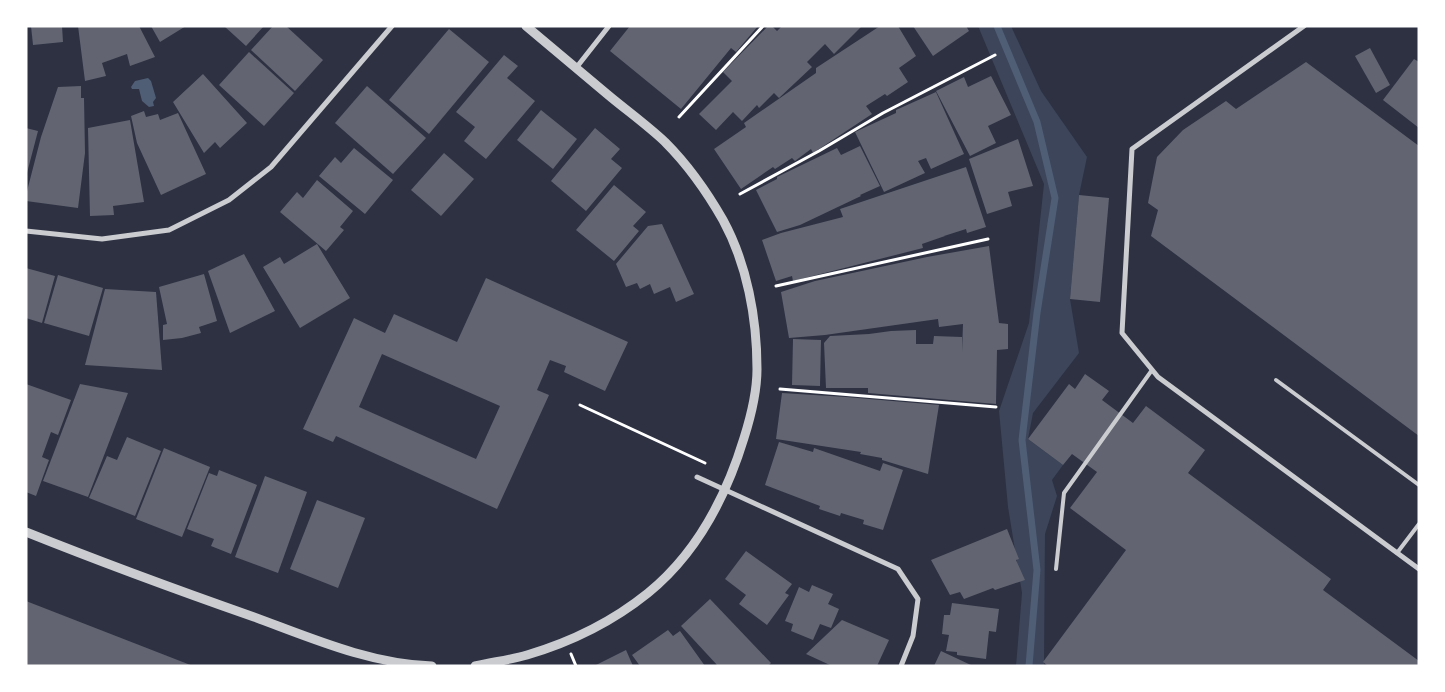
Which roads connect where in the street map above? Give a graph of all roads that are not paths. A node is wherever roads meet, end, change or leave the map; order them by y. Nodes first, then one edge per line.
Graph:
1 (392, 26) edge
2 (526, 26) edge
3 (609, 26) edge
4 (1304, 26) edge
5 (576, 68) junction
6 (26, 231) edge
7 (1152, 370) junction
8 (1276, 380) dead end
9 (697, 477) dead end
10 (1419, 485) edge
11 (725, 490) junction
12 (1419, 524) edge
13 (26, 532) edge
14 (1397, 554) junction
15 (1419, 569) edge
16 (1056, 570) dead end
17 (370, 662) edge
18 (432, 666) edge
19 (475, 666) edge
20 (900, 666) edge

1 - 6 street
2 - 5 street
3 - 5 street
4 - 7 street
5 - 11 street
7 - 14 street
7 - 16 lane
8 - 10 lane
9 - 11 street
11 - 19 street
11 - 20 street
12 - 14 lane
13 - 17 street
14 - 15 street
17 - 18 street

